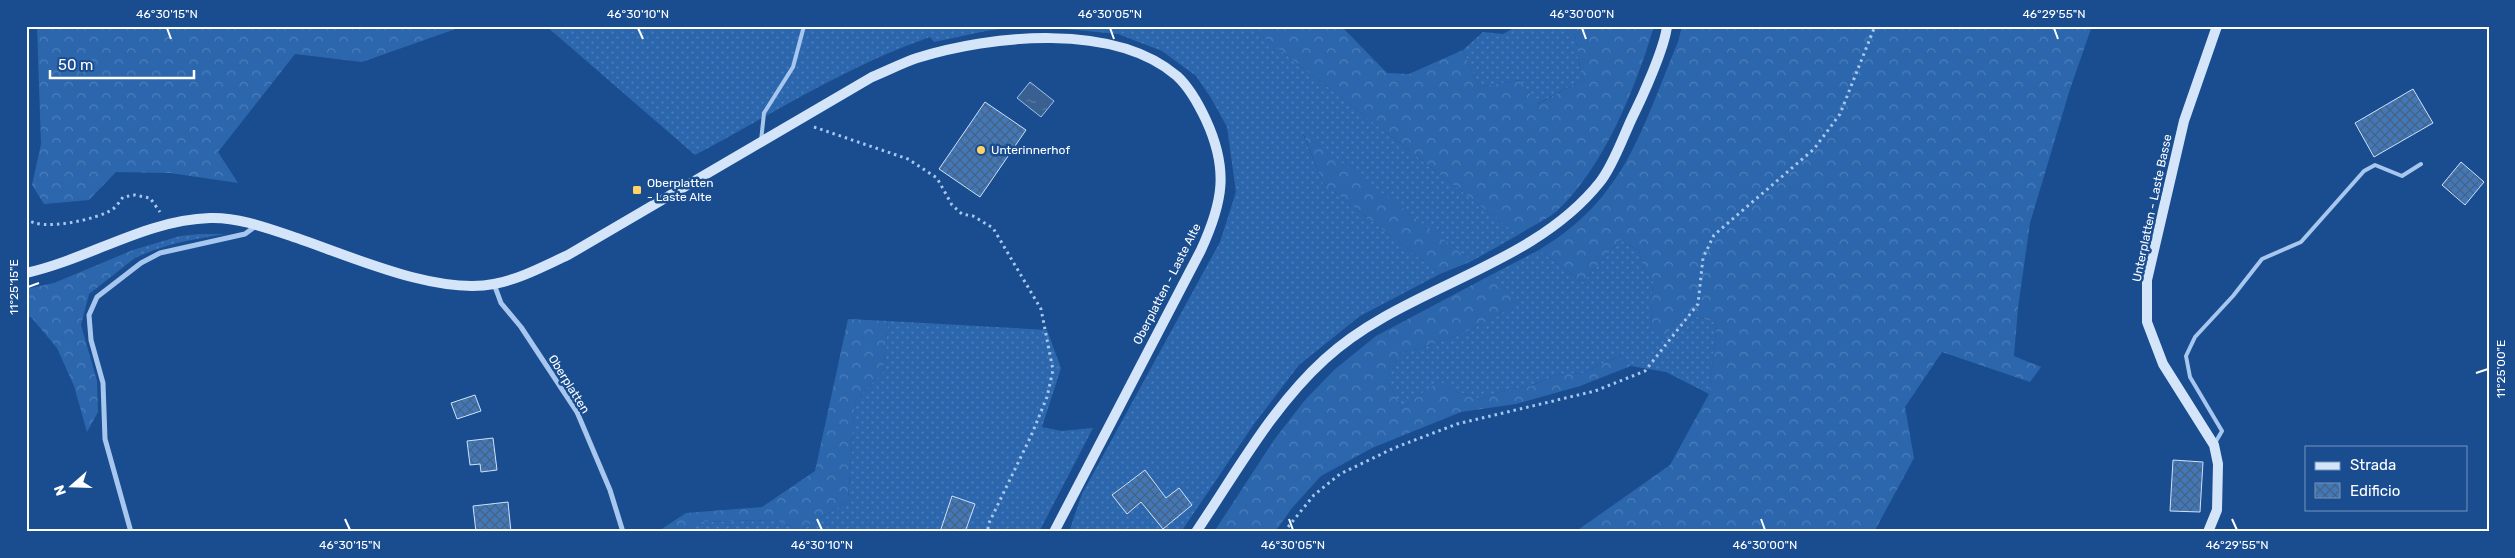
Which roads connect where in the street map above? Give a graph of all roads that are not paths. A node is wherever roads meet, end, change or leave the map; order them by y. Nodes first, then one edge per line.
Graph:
1 (804, 26) edge
2 (1667, 26) edge
3 (2216, 26) edge
4 (760, 143) junction
5 (2421, 164) dead end
6 (257, 225) junction
7 (26, 273) edge
8 (494, 284) junction
9 (2214, 445) junction
10 (131, 532) edge
11 (623, 532) edge
12 (1054, 532) edge
13 (1196, 532) edge
14 (2208, 532) edge

1 - 4 lane
2 - 13 main road
3 - 9 main road, Unterplatten - Laste Basse
4 - 8 main road, Oberplatten - Laste Alte
4 - 12 main road, Oberplatten - Laste Alte
5 - 9 lane
6 - 7 main road, Oberplatten - Laste Alte
6 - 8 main road, Oberplatten - Laste Alte
6 - 10 street
8 - 11 street, Oberplatten
9 - 14 main road, Unterplatten - Laste Basse

